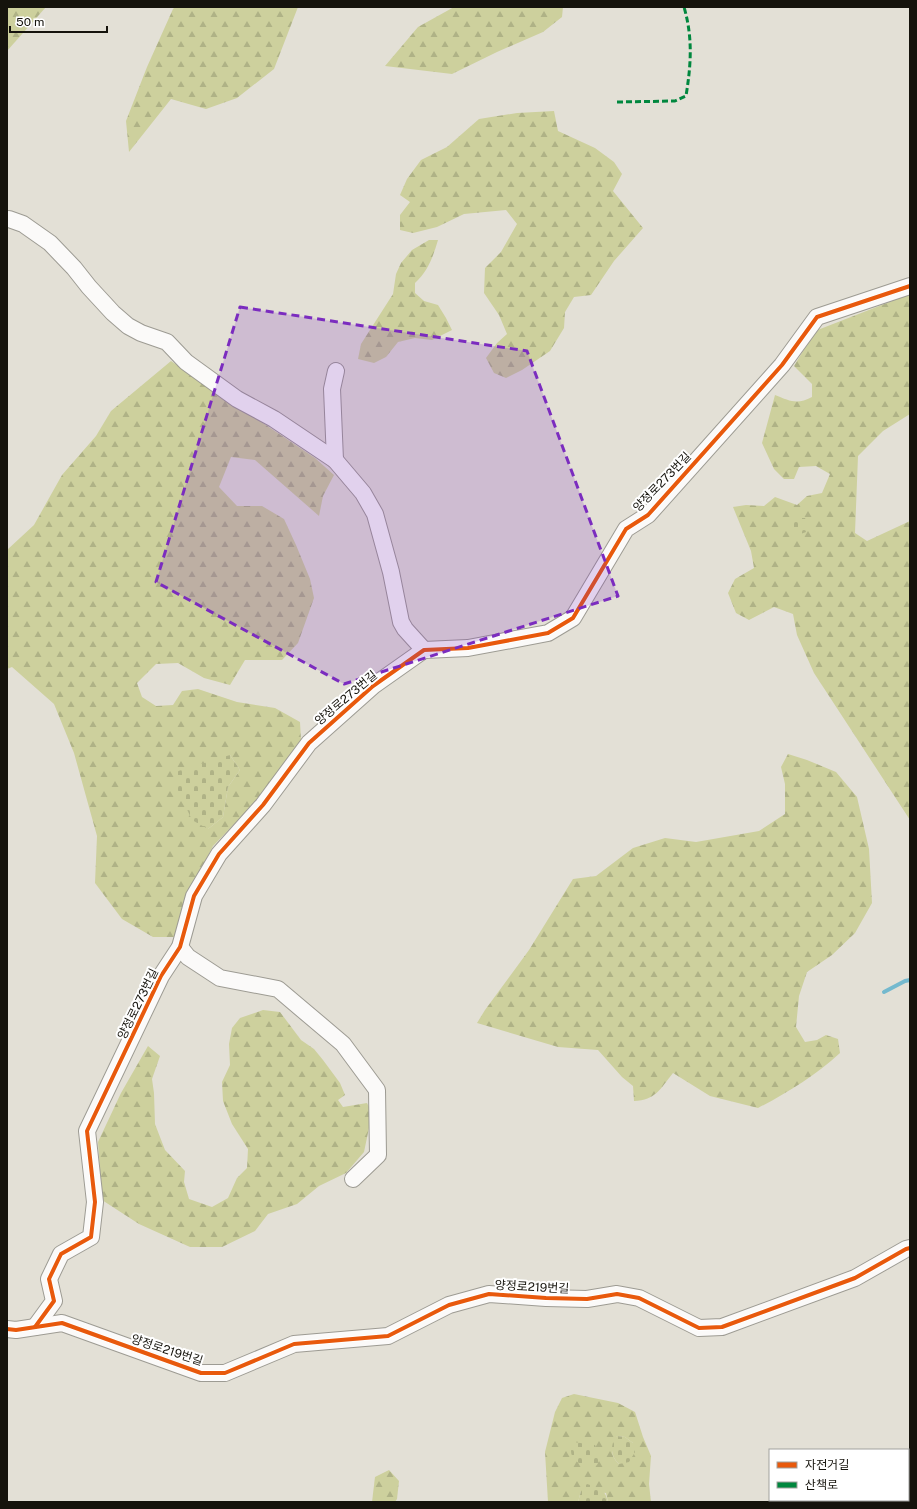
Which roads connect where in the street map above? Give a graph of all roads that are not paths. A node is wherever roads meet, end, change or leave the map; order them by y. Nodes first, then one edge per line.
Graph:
1 (9, 218) dead end
2 (910, 286) edge
3 (336, 371) dead end
4 (335, 460) junction
5 (424, 650) junction
6 (180, 946) junction
7 (353, 1179) dead end
8 (910, 1248) edge
9 (35, 1327) junction
10 (7, 1329) edge

1 - 4 street
2 - 5 street, 양정로273번길
3 - 4 street
4 - 5 street
5 - 6 street, 양정로273번길
6 - 7 street
6 - 9 street, 양정로273번길
8 - 9 street, 양정로219번길
9 - 10 street, 양정로219번길

